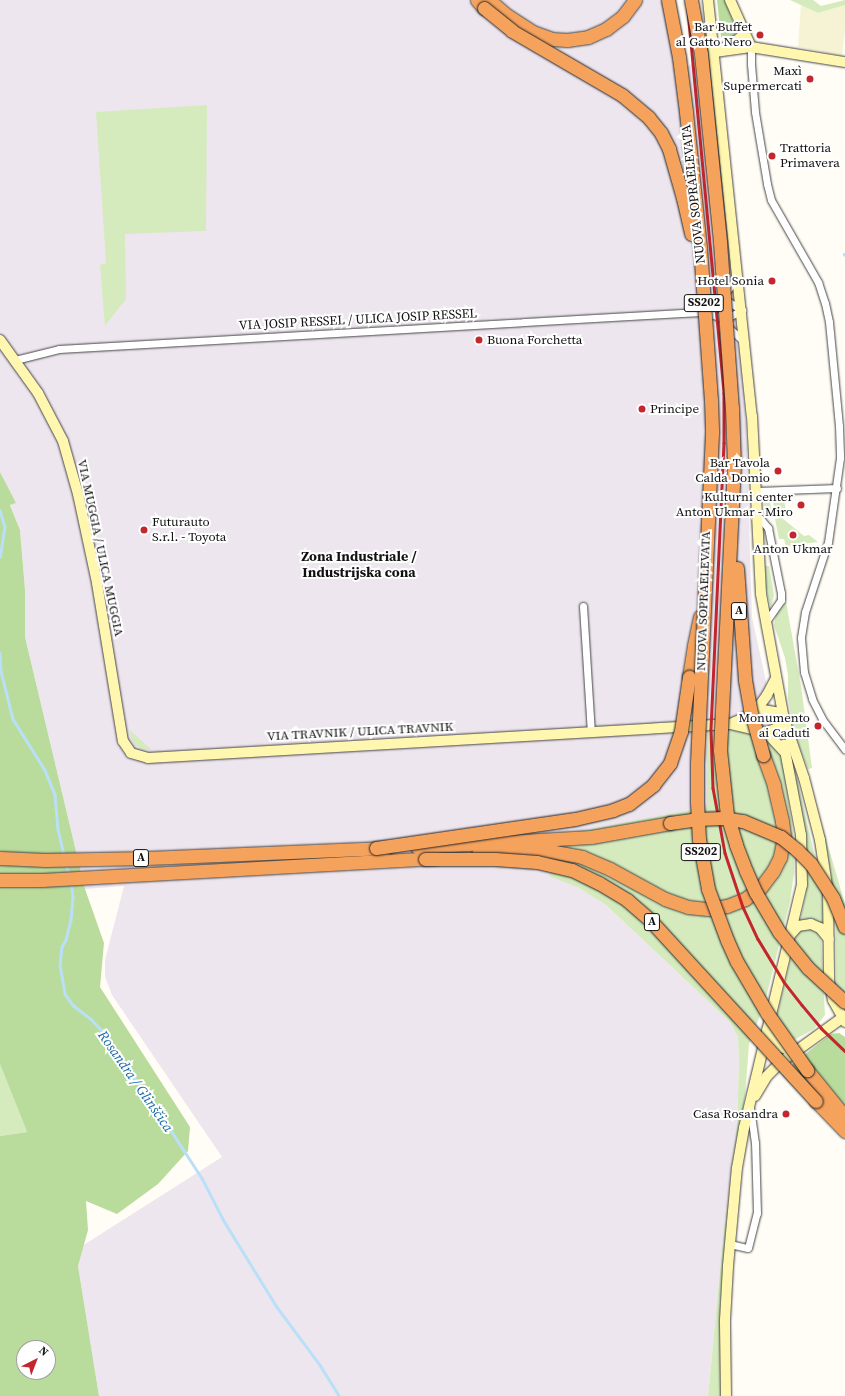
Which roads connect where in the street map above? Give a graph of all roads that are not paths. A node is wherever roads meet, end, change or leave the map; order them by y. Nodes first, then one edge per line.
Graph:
1 (635, 0) edge
2 (668, 0) edge
3 (691, 0) edge
4 (708, 0) edge
5 (730, 0) edge
6 (485, 2) edge
7 (744, 33) junction
8 (751, 47) junction
9 (715, 52) junction
10 (845, 62) edge
11 (738, 277) junction
12 (716, 303) junction
13 (742, 310) junction
14 (703, 312) junction
15 (717, 317) junction
16 (0, 340) edge
17 (745, 343) junction
18 (15, 360) junction
19 (711, 400) junction
20 (734, 464) junction
21 (837, 488) junction
22 (757, 491) junction
23 (758, 516) junction
24 (584, 606) dead end
25 (703, 607) junction
26 (765, 623) junction
27 (776, 678) junction
28 (757, 709) junction
29 (784, 719) junction
30 (730, 724) junction
31 (591, 732) junction
32 (766, 732) junction
33 (845, 749) edge
34 (784, 751) junction
35 (131, 753) joint
36 (376, 848) junction
37 (0, 858) edge
38 (425, 859) junction
39 (0, 880) edge
40 (845, 927) edge
41 (791, 934) junction
42 (829, 938) junction
43 (845, 1002) edge
44 (844, 1018) edge
45 (767, 1030) junction
46 (796, 1050) junction
47 (750, 1105) junction
48 (845, 1117) edge
49 (845, 1131) edge
50 (730, 1244) junction
51 (726, 1396) edge

1 - 6 highway
2 - 19 highway, NUOVA SOPRAELEVATA / SS202, bridge
3 - 20 highway, NUOVA SOPRAELEVATA / SS202, bridge
4 - 9 main road
5 - 7 main road
6 - 19 highway, bridge
7 - 8 main road
7 - 9 main road
8 - 9 main road
8 - 10 main road
8 - 21 street
9 - 11 main road
11 - 12 street
11 - 13 main road
12 - 13 street
12 - 14 street
13 - 15 street
13 - 17 main road
14 - 15 street, VIA JOSIP RESSEL / ULICA JOSIP RESSEL
14 - 18 street, VIA JOSIP RESSEL / ULICA JOSIP RESSEL
15 - 17 street, VIA JOSIP RESSEL / ULICA JOSIP RESSEL
16 - 18 main road, VIA MUGGIA / ULICA MUGGIA
17 - 22 main road
18 - 35 main road, VIA MUGGIA / ULICA MUGGIA
19 - 25 highway, NUOVA SOPRAELEVATA / SS202, bridge
20 - 38 highway, A, bridge
20 - 43 highway, NUOVA SOPRAELEVATA / SS202, bridge
21 - 22 street
21 - 33 street
22 - 23 main road
23 - 26 main road
23 - 26 street
24 - 31 street
25 - 36 highway, A, bridge
25 - 48 highway, NUOVA SOPRAELEVATA / SS202, bridge
26 - 27 main road
27 - 28 main road, VIA TRAVNIK / ULICA TRAVNIK
27 - 29 main road
28 - 29 main road
28 - 30 main road, VIA TRAVNIK / ULICA TRAVNIK
29 - 32 main road
29 - 34 main road
29 - 42 main road
30 - 31 main road, VIA TRAVNIK / ULICA TRAVNIK
30 - 32 main road, VIA TRAVNIK / ULICA TRAVNIK
31 - 35 main road, VIA TRAVNIK / ULICA TRAVNIK
32 - 34 main road
34 - 41 main road
36 - 37 highway, A
36 - 40 highway, A, bridge
38 - 39 highway, A
38 - 49 highway, A, bridge
41 - 42 main road
41 - 45 main road
42 - 44 main road
44 - 46 main road
45 - 46 main road
45 - 47 main road
46 - 47 main road
47 - 50 main road
47 - 50 street
50 - 51 main road

